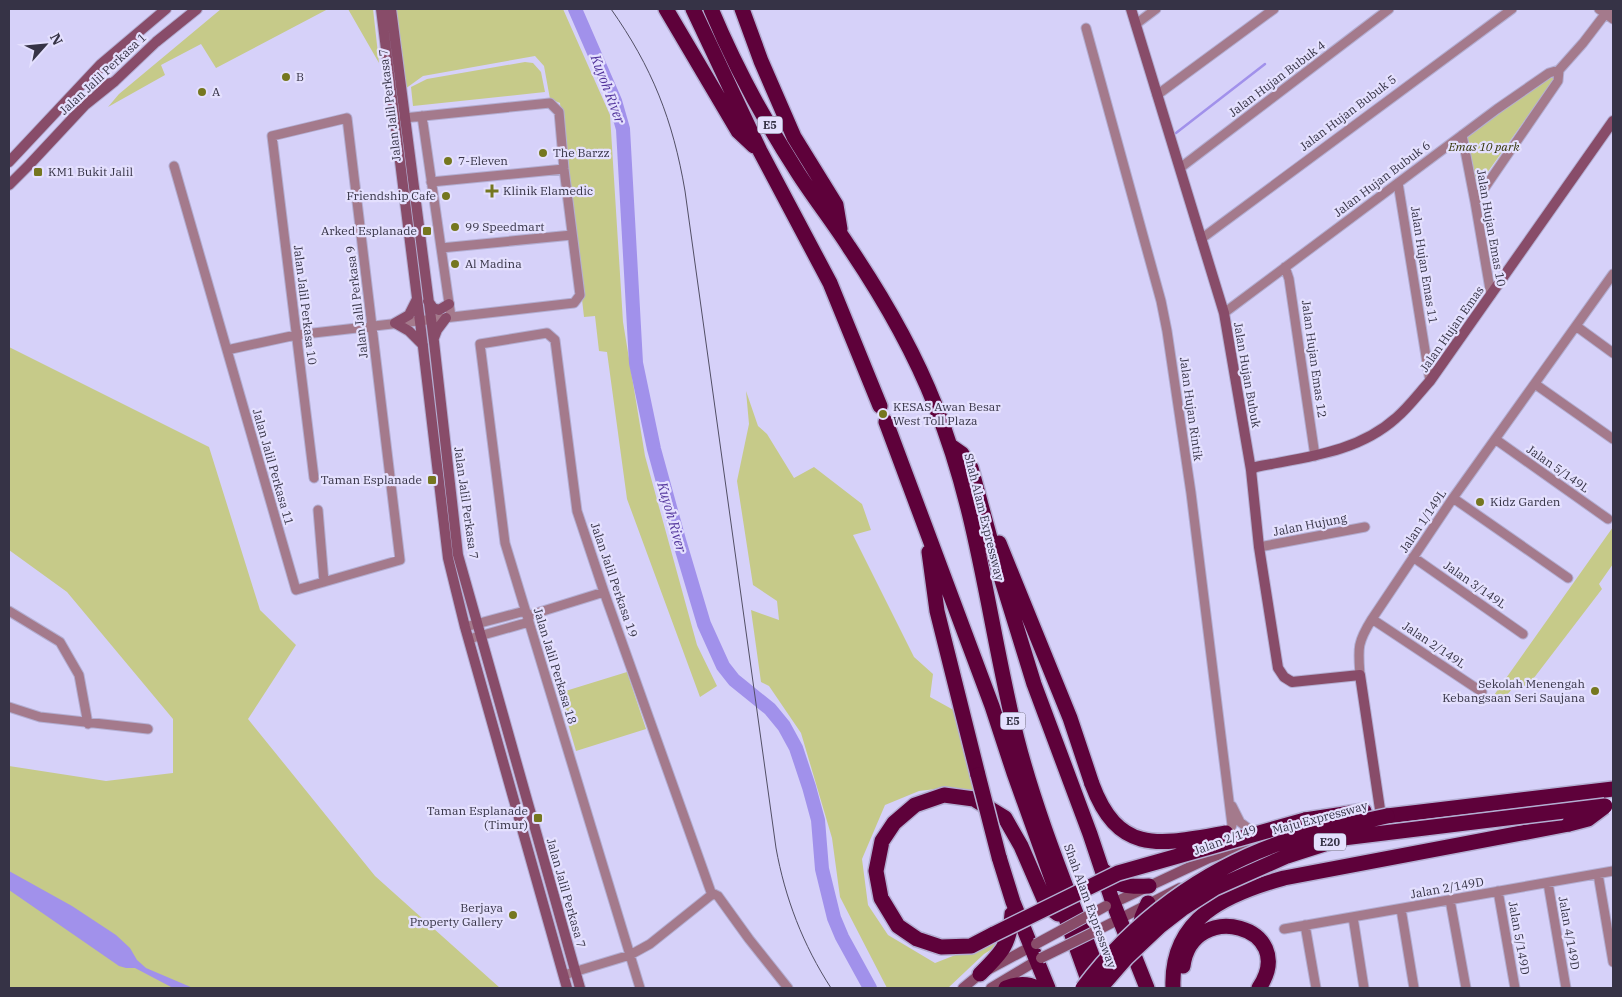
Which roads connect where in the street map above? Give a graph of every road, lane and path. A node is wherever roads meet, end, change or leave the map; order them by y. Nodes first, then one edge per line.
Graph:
1 (166, 9) edge
2 (197, 9) edge
3 (381, 9) edge
4 (391, 9) edge
5 (666, 9) edge
6 (693, 9) edge
7 (711, 9) edge
8 (742, 9) edge
9 (1131, 9) edge
10 (1156, 9) edge
11 (1274, 9) edge
12 (1389, 9) edge
13 (1512, 9) edge
14 (1607, 13) edge
15 (1136, 24) junction
16 (1086, 28) dead end
17 (101, 64) junction
18 (1559, 70) junction
19 (115, 81) junction
20 (1157, 95) junction
21 (422, 116) junction
22 (404, 118) junction
23 (1613, 121) edge
24 (1462, 135) junction
25 (272, 136) joint
26 (760, 151) junction
27 (9, 162) edge
28 (174, 166) dead end
29 (1180, 168) junction
30 (564, 169) junction
31 (431, 182) junction
32 (1398, 183) junction
33 (9, 184) edge
34 (1475, 202) junction
35 (572, 235) junction
36 (841, 235) junction
37 (1201, 239) junction
38 (441, 248) junction
39 (1285, 267) junction
40 (1613, 274) edge
41 (1491, 295) junction
42 (423, 300) junction
43 (449, 304) junction
44 (1224, 314) junction
45 (449, 317) junction
46 (425, 320) junction
47 (395, 323) junction
48 (372, 326) junction
49 (1576, 326) junction
50 (296, 335) junction
51 (428, 344) junction
52 (480, 344) joint
53 (227, 350) junction
54 (1613, 353) edge
55 (1430, 381) junction
56 (1536, 384) junction
57 (880, 406) dead end
58 (886, 422) dead end
59 (1495, 439) junction
60 (1613, 439) edge
61 (951, 446) junction
62 (1315, 456) junction
63 (1251, 470) junction
64 (314, 478) dead end
65 (1453, 498) junction
66 (318, 510) dead end
67 (1608, 519) dead end
68 (924, 520) junction
69 (1365, 528) dead end
70 (988, 529) junction
71 (1259, 547) junction
72 (1413, 557) junction
73 (1568, 578) dead end
74 (324, 582) junction
75 (604, 592) junction
76 (9, 611) edge
77 (527, 616) junction
78 (1372, 619) junction
79 (478, 624) junction
80 (466, 627) junction
81 (1524, 634) dead end
82 (480, 635) junction
83 (469, 639) junction
84 (1360, 675) junction
85 (1482, 692) dead end
86 (9, 707) edge
87 (88, 724) junction
88 (148, 730) dead end
89 (1613, 786) edge
90 (1613, 790) edge
91 (1229, 802) junction
92 (1610, 806) edge
93 (1384, 816) junction
94 (1304, 820) junction
95 (1265, 838) junction
96 (1209, 858) junction
97 (1100, 867) junction
98 (1613, 871) edge
99 (1598, 874) junction
100 (1548, 883) junction
101 (1149, 886) junction
102 (1498, 891) junction
103 (711, 895) junction
104 (1450, 900) junction
105 (1013, 902) junction
106 (1148, 903) junction
107 (1110, 904) junction
108 (1401, 908) junction
109 (1352, 917) junction
110 (1065, 919) junction
111 (1117, 920) junction
112 (1305, 926) junction
113 (1284, 929) dead end
114 (1036, 952) junction
115 (630, 955) junction
116 (1613, 962) edge
117 (1138, 967) junction
118 (575, 972) junction
119 (980, 974) junction
120 (564, 975) junction
121 (567, 988) edge
122 (580, 988) edge
123 (640, 988) edge
124 (788, 988) edge
125 (963, 988) edge
126 (991, 988) edge
127 (1006, 988) edge
128 (1037, 988) edge
129 (1048, 988) edge
130 (1084, 988) edge
131 (1091, 988) edge
132 (1100, 988) edge
133 (1104, 988) edge
134 (1148, 988) edge
135 (1173, 988) edge
136 (1181, 988) edge
137 (1260, 988) edge
138 (1316, 988) edge
139 (1364, 988) edge
140 (1414, 988) edge
141 (1466, 988) edge
142 (1515, 988) edge
143 (1566, 988) edge

1 - 17 street, Jalan Jalil Perkasa 1
2 - 19 street, Jalan Jalil Perkasa 1
3 - 42 street, Jalan Jalil Perkasa 7
4 - 22 street, Jalan Jalil Perkasa 7
5 - 26 highway
6 - 26 highway, E5
7 - 36 highway, Shah Alam Expressway / E5
8 - 36 highway
9 - 15 street, Jalan Hujan Bubuk
10 - 15 street
11 - 20 street
12 - 29 street, Jalan Hujan Bubuk 4
13 - 37 street, Jalan Hujan Bubuk 5
14 - 18 street
15 - 20 street, Jalan Hujan Bubuk
16 - 91 street, Jalan Hujan Rintik
17 - 19 street
17 - 27 street, Jalan Jalil Perkasa 1
18 - 24 street, Jalan Hujan Bubuk 6
18 - 34 street
19 - 33 street, Jalan Jalil Perkasa 1
20 - 29 street, Jalan Hujan Bubuk
21 - 22 street
21 - 30 street
21 - 31 street
22 - 42 street, Jalan Jalil Perkasa 7
23 - 41 street, Jalan Hujan Emas
24 - 32 street, Jalan Hujan Bubuk 6
24 - 34 street, Jalan Hujan Emas 10
25 - 48 street, Jalan Jalil Perkasa 9
25 - 50 street, Jalan Jalil Perkasa 10
26 - 57 highway, E5
28 - 53 street, Jalan Jalil Perkasa 11
29 - 37 street, Jalan Hujan Bubuk
30 - 31 street
30 - 35 street
31 - 38 street
32 - 39 street, Jalan Hujan Bubuk 6
32 - 55 street, Jalan Hujan Emas 11
34 - 41 street, Jalan Hujan Emas 10
35 - 38 street
35 - 45 street
36 - 61 highway, Shah Alam Expressway / E5
37 - 44 street, Jalan Hujan Bubuk
38 - 43 street
39 - 44 street, Jalan Hujan Bubuk 6
39 - 62 street, Jalan Hujan Emas 12
40 - 49 street, Jalan 1/149L
41 - 55 street, Jalan Hujan Emas
42 - 43 street
42 - 46 street, Jalan Jalil Perkasa 7
42 - 47 street
43 - 45 street
44 - 63 street, Jalan Hujan Bubuk
45 - 46 street
45 - 51 street
46 - 47 street
46 - 51 street, Jalan Jalil Perkasa 7
47 - 48 street
47 - 51 street
48 - 50 street
48 - 74 street, Jalan Jalil Perkasa 9
49 - 54 street
49 - 56 street, Jalan 1/149L
50 - 53 street
50 - 64 street, Jalan Jalil Perkasa 10
51 - 79 street, Jalan Jalil Perkasa 7
51 - 80 street, Jalan Jalil Perkasa 7
52 - 75 street, Jalan Jalil Perkasa 19
52 - 77 street, Jalan Jalil Perkasa 18
53 - 74 street, Jalan Jalil Perkasa 11
55 - 62 street, Jalan Hujan Emas
56 - 59 street, Jalan 1/149L
56 - 60 street
58 - 68 highway, E5
59 - 65 street, Jalan 1/149L
59 - 67 street, Jalan 5/149L
61 - 70 highway
61 - 133 highway, Shah Alam Expressway / E5
62 - 63 street, Jalan Hujan Emas
63 - 71 street, Jalan Hujan Bubuk
65 - 72 street, Jalan 1/149L
65 - 73 street
66 - 74 street
68 - 105 highway, bridge
68 - 110 highway, E5
69 - 71 street, Jalan Hujung
70 - 94 highway, bridge
70 - 97 highway
71 - 84 street, Jalan Hujan Bubuk
72 - 78 street, Jalan 1/149L
72 - 81 street, Jalan 3/149L
75 - 77 street
75 - 103 street, Jalan Jalil Perkasa 19
76 - 87 street
77 - 79 street
77 - 82 street
77 - 115 street, Jalan Jalil Perkasa 18
78 - 84 street, Jalan 1/149L
78 - 85 street, Jalan 2/149L
79 - 80 street
79 - 82 street, Jalan Jalil Perkasa 7
80 - 83 street, Jalan Jalil Perkasa 7
82 - 83 street
82 - 118 street, Jalan Jalil Perkasa 7
83 - 120 street, Jalan Jalil Perkasa 7
84 - 93 street, Jalan 1/149L
86 - 87 street
87 - 88 street
89 - 93 street, Jalan 2/149
90 - 93 highway, Maju Expressway / E20
91 - 95 street, Jalan Hujan Rintik
91 - 96 street, Jalan Hujan Rintik
92 - 106 street, Jalan 2/149
92 - 132 highway, Maju Expressway / E20, bridge
92 - 135 highway, bridge
93 - 94 highway, bridge
93 - 95 street, Jalan 2/149
93 - 130 highway, Maju Expressway / E20, bridge
94 - 110 highway, bridge
95 - 96 street, Jalan 2/149
96 - 101 street, Jalan 2/149
97 - 101 highway
97 - 107 highway
98 - 99 street, Jalan 2/149D
99 - 100 street, Jalan 2/149D
99 - 116 street
100 - 102 street, Jalan 2/149D
100 - 143 street, Jalan 4/149D
101 - 107 street, Jalan 2/149
102 - 104 street, Jalan 2/149D
102 - 142 street, Jalan 5/149D
103 - 115 street
103 - 124 street, Jalan Jalil Perkasa 19
104 - 108 street, Jalan 2/149D
104 - 141 street
105 - 114 highway
105 - 119 highway
106 - 111 street, Jalan 2/149
106 - 117 highway
107 - 111 highway
107 - 114 street, Jalan 2/149, bridge
108 - 109 street, Jalan 2/149D
108 - 140 street
109 - 112 street, Jalan 2/149D
109 - 139 street
110 - 131 highway, E5
111 - 114 street, Jalan 2/149, bridge
111 - 117 highway
112 - 113 street, Jalan 2/149D
112 - 138 street
114 - 119 street, Jalan 2/149
114 - 126 street, Jalan 2/149
114 - 129 highway
115 - 118 street
115 - 123 street, Jalan Jalil Perkasa 18
117 - 134 highway
118 - 120 street
118 - 122 street, Jalan Jalil Perkasa 7
119 - 125 street, Jalan 2/149
120 - 121 street, Jalan Jalil Perkasa 7
127 - 128 highway
136 - 137 highway

